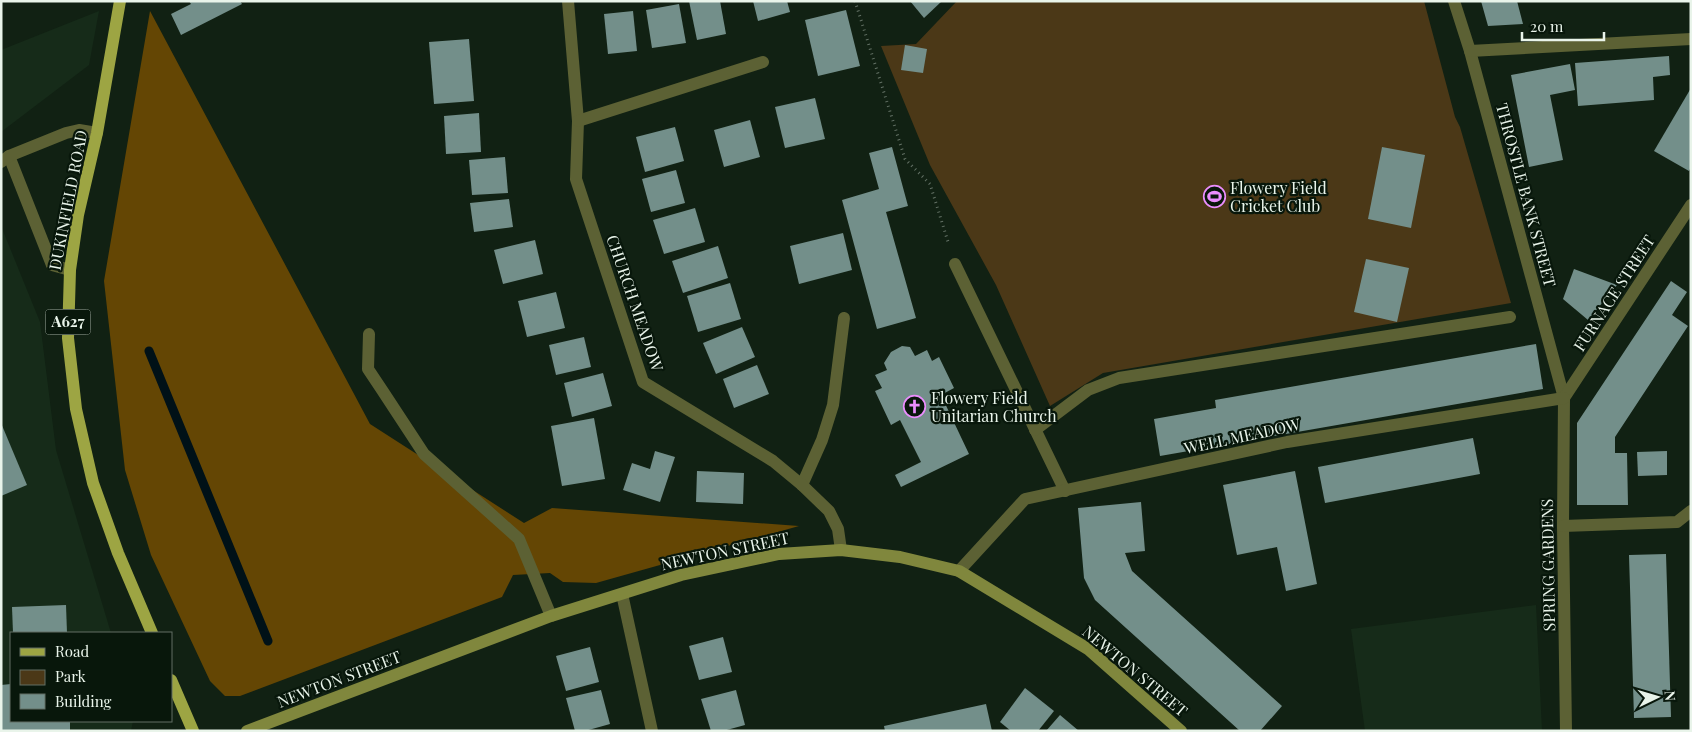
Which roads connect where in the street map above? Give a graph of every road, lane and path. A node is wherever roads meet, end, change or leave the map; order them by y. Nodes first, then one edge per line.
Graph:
1 (120, 1) edge
2 (568, 1) edge
3 (855, 1) edge
4 (1454, 1) edge
5 (1691, 39) edge
6 (1470, 51) junction
7 (763, 62) dead end
8 (578, 121) junction
9 (97, 133) junction
10 (5, 159) edge
11 (1691, 205) edge
12 (955, 264) joint
13 (70, 270) junction
14 (1510, 317) dead end
15 (844, 318) dead end
16 (369, 334) dead end
17 (1564, 398) junction
18 (1035, 430) junction
19 (802, 485) junction
20 (1065, 490) junction
21 (1691, 511) edge
22 (1563, 526) junction
23 (841, 550) junction
24 (959, 571) junction
25 (622, 594) junction
26 (551, 616) junction
27 (152, 632) edge
28 (172, 682) edge
29 (193, 731) edge
30 (248, 731) edge
31 (652, 731) edge
32 (1181, 731) edge
33 (1566, 731) edge

1 - 9 main road, DUKINFIELD ROAD / A627
2 - 8 street, CHURCH MEADOW
3 - 12 path
4 - 6 street, THROSTLE BANK STREET
5 - 6 street
6 - 17 street, THROSTLE BANK STREET
7 - 8 street
8 - 19 street, CHURCH MEADOW
9 - 10 street
9 - 13 main road, DUKINFIELD ROAD / A627
10 - 13 street
11 - 17 street, FURNACE STREET
12 - 18 street
13 - 27 main road, DUKINFIELD ROAD / A627
14 - 18 street
15 - 19 street
16 - 26 street
17 - 20 street, WELL MEADOW
17 - 22 street, SPRING GARDENS
18 - 20 street
19 - 23 street, CHURCH MEADOW
20 - 24 street, WELL MEADOW
21 - 22 street
22 - 33 street, SPRING GARDENS
23 - 24 main road, NEWTON STREET
23 - 25 main road, NEWTON STREET
24 - 32 main road, NEWTON STREET
25 - 26 main road, NEWTON STREET
25 - 31 street
26 - 30 main road, NEWTON STREET
28 - 29 main road

